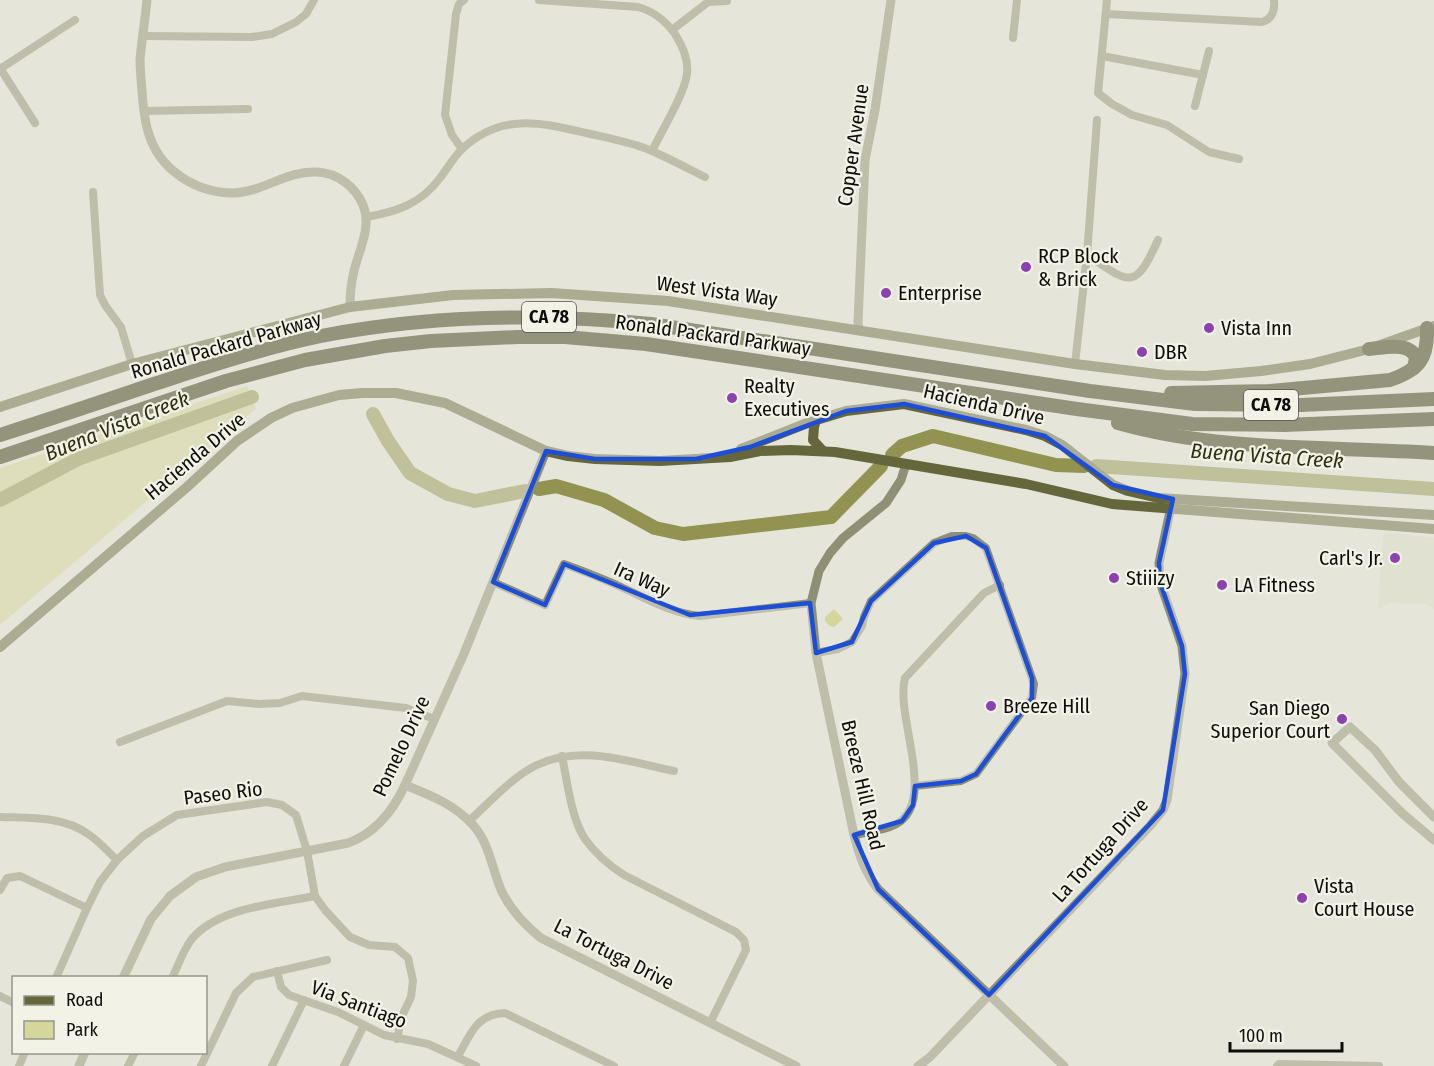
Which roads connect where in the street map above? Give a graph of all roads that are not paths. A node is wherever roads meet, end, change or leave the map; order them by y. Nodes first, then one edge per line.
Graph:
1 (147, 0) edge
2 (314, 0) edge
3 (464, 0) edge
4 (539, 0) edge
5 (891, 0) edge
6 (1017, 0) edge
7 (1107, 0) edge
8 (1274, 0) edge
9 (727, 1) edge
10 (1106, 14) junction
11 (75, 20) dead end
12 (672, 30) junction
13 (143, 36) junction
14 (1013, 38) dead end
15 (1209, 51) dead end
16 (1102, 56) junction
17 (0, 69) edge
18 (1203, 75) junction
19 (1196, 106) dead end
20 (248, 109) dead end
21 (144, 111) junction
22 (1096, 120) dead end
23 (35, 123) dead end
24 (462, 149) junction
25 (652, 151) junction
26 (1239, 159) dead end
27 (705, 177) dead end
28 (93, 192) dead end
29 (366, 217) junction
30 (1158, 240) dead end
31 (1087, 255) junction
32 (350, 307) junction
33 (1431, 327) edge
34 (859, 331) junction
35 (1369, 349) junction
36 (132, 364) junction
37 (1075, 364) junction
38 (1414, 368) junction
39 (1109, 393) junction
40 (1434, 399) edge
41 (0, 407) edge
42 (1077, 409) junction
43 (1434, 419) edge
44 (816, 420) junction
45 (0, 435) edge
46 (546, 451) junction
47 (823, 452) junction
48 (1434, 453) edge
49 (0, 457) edge
50 (696, 459) junction
51 (906, 464) junction
52 (1172, 504) junction
53 (1434, 515) edge
54 (1434, 529) edge
55 (493, 582) junction
56 (1000, 585) junction
57 (811, 603) junction
58 (0, 647) edge
59 (816, 653) junction
60 (434, 719) junction
61 (120, 742) dead end
62 (562, 756) junction
63 (674, 771) dead end
64 (405, 785) junction
65 (915, 786) junction
66 (0, 817) edge
67 (1434, 818) edge
68 (469, 821) junction
69 (854, 835) junction
70 (1434, 840) edge
71 (307, 851) junction
72 (117, 860) junction
73 (0, 890) edge
74 (315, 896) junction
75 (87, 908) junction
76 (327, 960) dead end
77 (278, 971) junction
78 (57, 976) edge
79 (124, 976) edge
80 (173, 976) edge
81 (989, 995) junction
82 (304, 1000) junction
83 (710, 1023) junction
84 (364, 1025) junction
85 (398, 1039) junction
86 (207, 1053) edge
87 (458, 1056) junction
88 (595, 1056) junction
89 (924, 1064) edge
90 (272, 1066) edge
91 (344, 1066) edge
92 (476, 1066) edge
93 (590, 1066) edge
94 (614, 1066) edge
95 (796, 1066) edge
96 (1064, 1066) edge
97 (1277, 1066) edge
98 (1379, 1066) edge

1 - 13 street
2 - 13 street
3 - 24 street
4 - 12 street
5 - 34 street, Copper Avenue
6 - 14 street
7 - 10 street
8 - 10 street
9 - 12 street
10 - 16 street
11 - 17 street
12 - 25 street
13 - 21 street
15 - 18 street
16 - 18 street
16 - 26 street
17 - 23 street
18 - 19 street
20 - 21 street
21 - 29 street
22 - 31 street
24 - 25 street
24 - 29 street
25 - 27 street
28 - 36 street
29 - 32 street
30 - 31 street
31 - 37 street
32 - 34 main road, West Vista Way
32 - 36 main road, West Vista Way
33 - 35 main road, West Vista Way
33 - 38 highway
34 - 37 main road, West Vista Way
35 - 37 main road, West Vista Way
35 - 38 highway
36 - 41 main road, West Vista Way
38 - 39 highway
39 - 40 highway, Ronald Packard Parkway / CA 78
39 - 45 highway, Ronald Packard Parkway / CA 78
42 - 43 highway, Ronald Packard Parkway / CA 78
42 - 48 highway
42 - 49 highway, Ronald Packard Parkway / CA 78
44 - 47 main road
44 - 50 main road, Hacienda Drive
44 - 52 main road, Hacienda Drive
46 - 50 main road, Hacienda Drive
46 - 55 street, Pomelo Drive
46 - 58 main road, Hacienda Drive
47 - 50 main road, Hacienda Drive
47 - 51 main road, Hacienda Drive
51 - 52 main road, Hacienda Drive
51 - 57 street, Breeze Hill Road
52 - 53 main road, Hacienda Drive
52 - 54 main road, Hacienda Drive
52 - 81 street, La Tortuga Drive
55 - 57 street, Ira Way
55 - 60 street, Pomelo Drive
56 - 59 street
56 - 65 street
56 - 65 street
57 - 59 street, Breeze Hill Road
59 - 69 street, Breeze Hill Road
60 - 61 street
60 - 64 street, Pomelo Drive
62 - 63 street
62 - 68 street
62 - 83 street
64 - 68 street, La Tortuga Drive
64 - 71 street, Pomelo Drive
65 - 69 street
66 - 72 street
67 - 70 street
68 - 83 street, La Tortuga Drive
69 - 81 street, Breeze Hill Road
71 - 72 street, Paseo Rio
71 - 74 street, Paseo Rio
71 - 79 street, Pomelo Drive
72 - 75 street, Paseo Rio
73 - 75 street
74 - 80 street
74 - 85 street
75 - 78 street, Paseo Rio
76 - 77 street
77 - 82 street, Via Santiago
77 - 86 street
81 - 89 street, La Tortuga Drive
81 - 96 street, Breeze Hill Road
82 - 84 street, Via Santiago
82 - 90 street
83 - 95 street, La Tortuga Drive
84 - 85 street, Via Santiago
84 - 91 street
85 - 87 street, Via Santiago
87 - 88 street
87 - 92 street, Via Santiago
88 - 93 street
88 - 94 street
97 - 98 street

